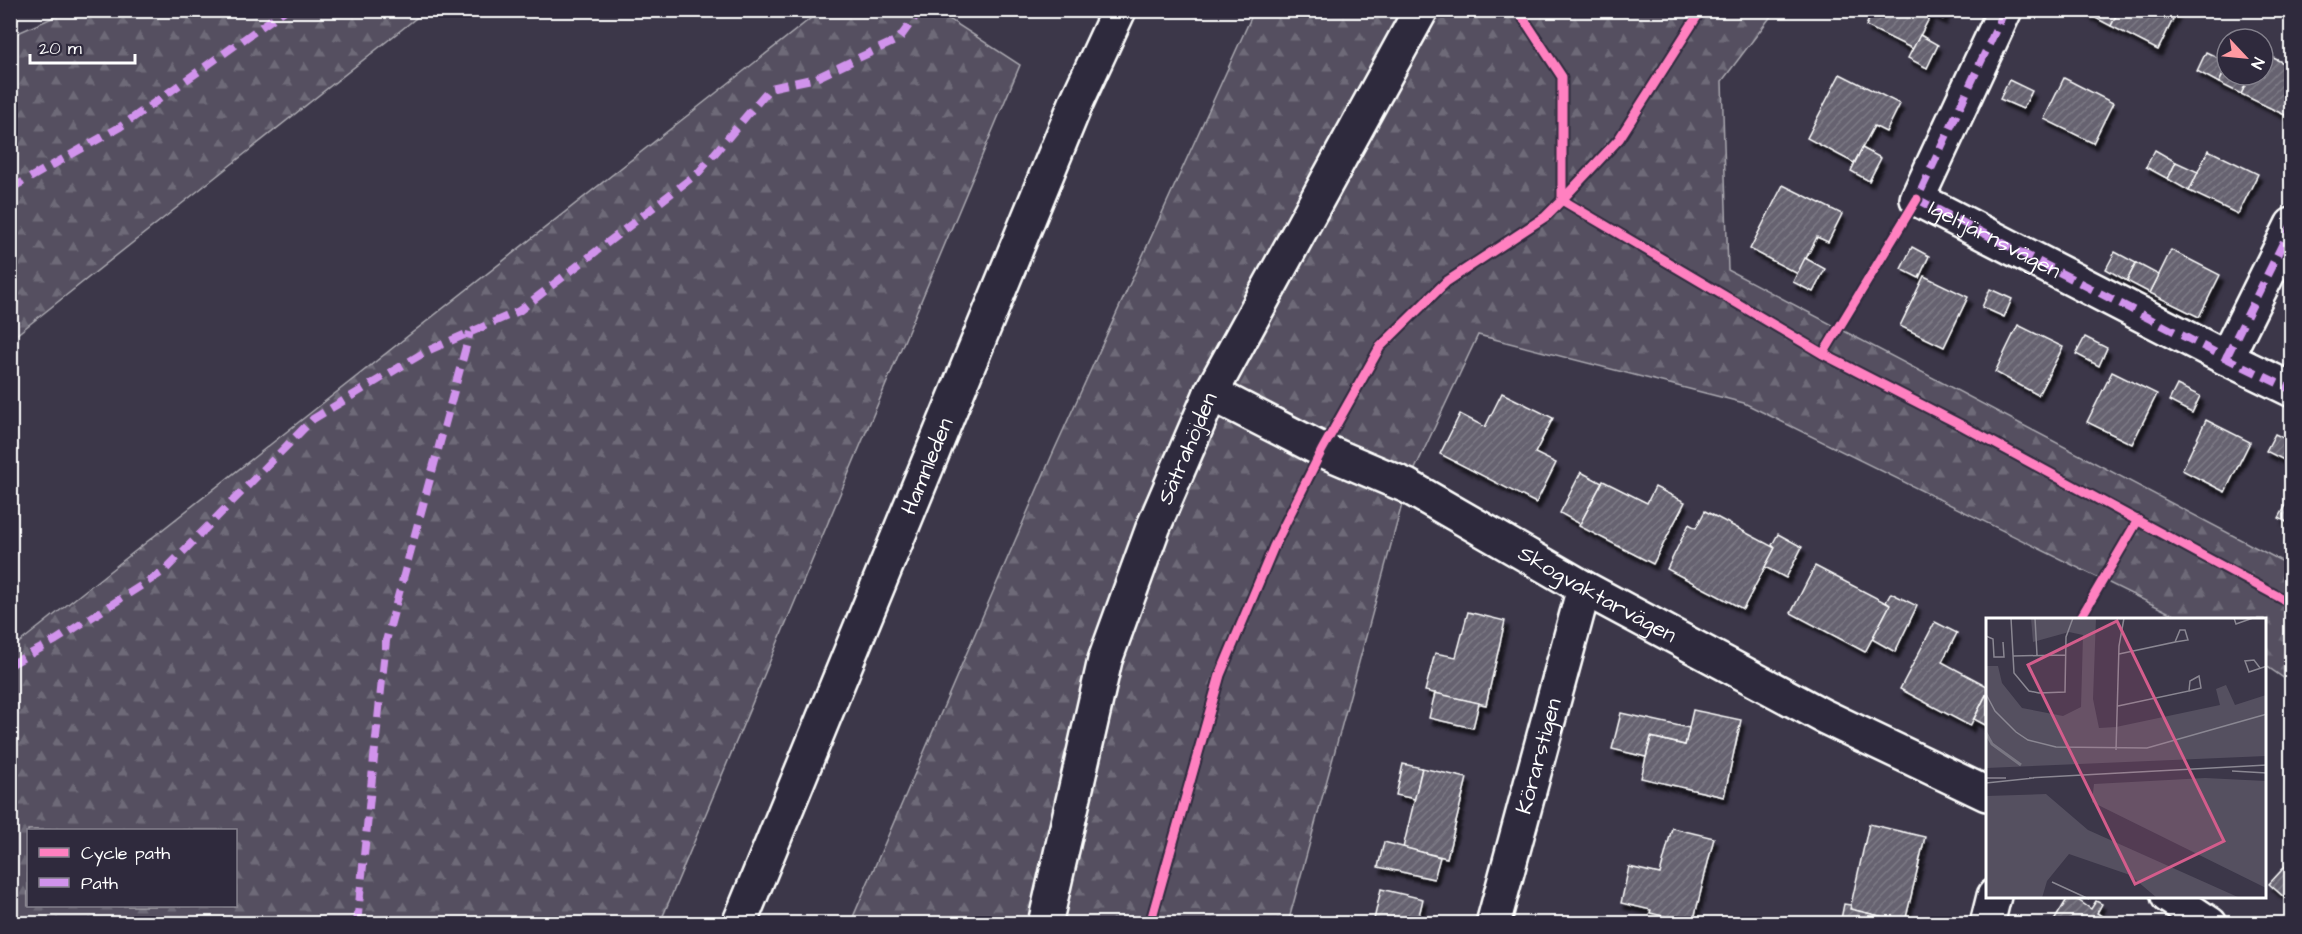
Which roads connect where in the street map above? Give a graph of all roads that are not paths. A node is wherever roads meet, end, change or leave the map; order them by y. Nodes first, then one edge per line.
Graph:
1 (1119, 10) edge
2 (1421, 10) edge
3 (2005, 10) edge
4 (2292, 225) edge
5 (2226, 358) junction
6 (2292, 390) edge
7 (1211, 393) junction
8 (1584, 588) junction
9 (1986, 794) edge
10 (1994, 898) edge
11 (2170, 898) edge
12 (739, 924) edge
13 (1044, 924) edge
14 (1493, 924) edge
15 (1987, 924) edge
16 (2210, 924) edge

1 - 12 street, Hamnleden
2 - 7 street, Sätrahöjden
3 - 5 street, Igeltjärnsvägen
4 - 5 street
5 - 6 street, Igeltjärnsvägen
7 - 8 street, Skogvaktarvägen
7 - 13 street, Sätrahöjden
8 - 9 street, Skogvaktarvägen
8 - 14 street, Körarstigen
10 - 15 street
11 - 16 street

